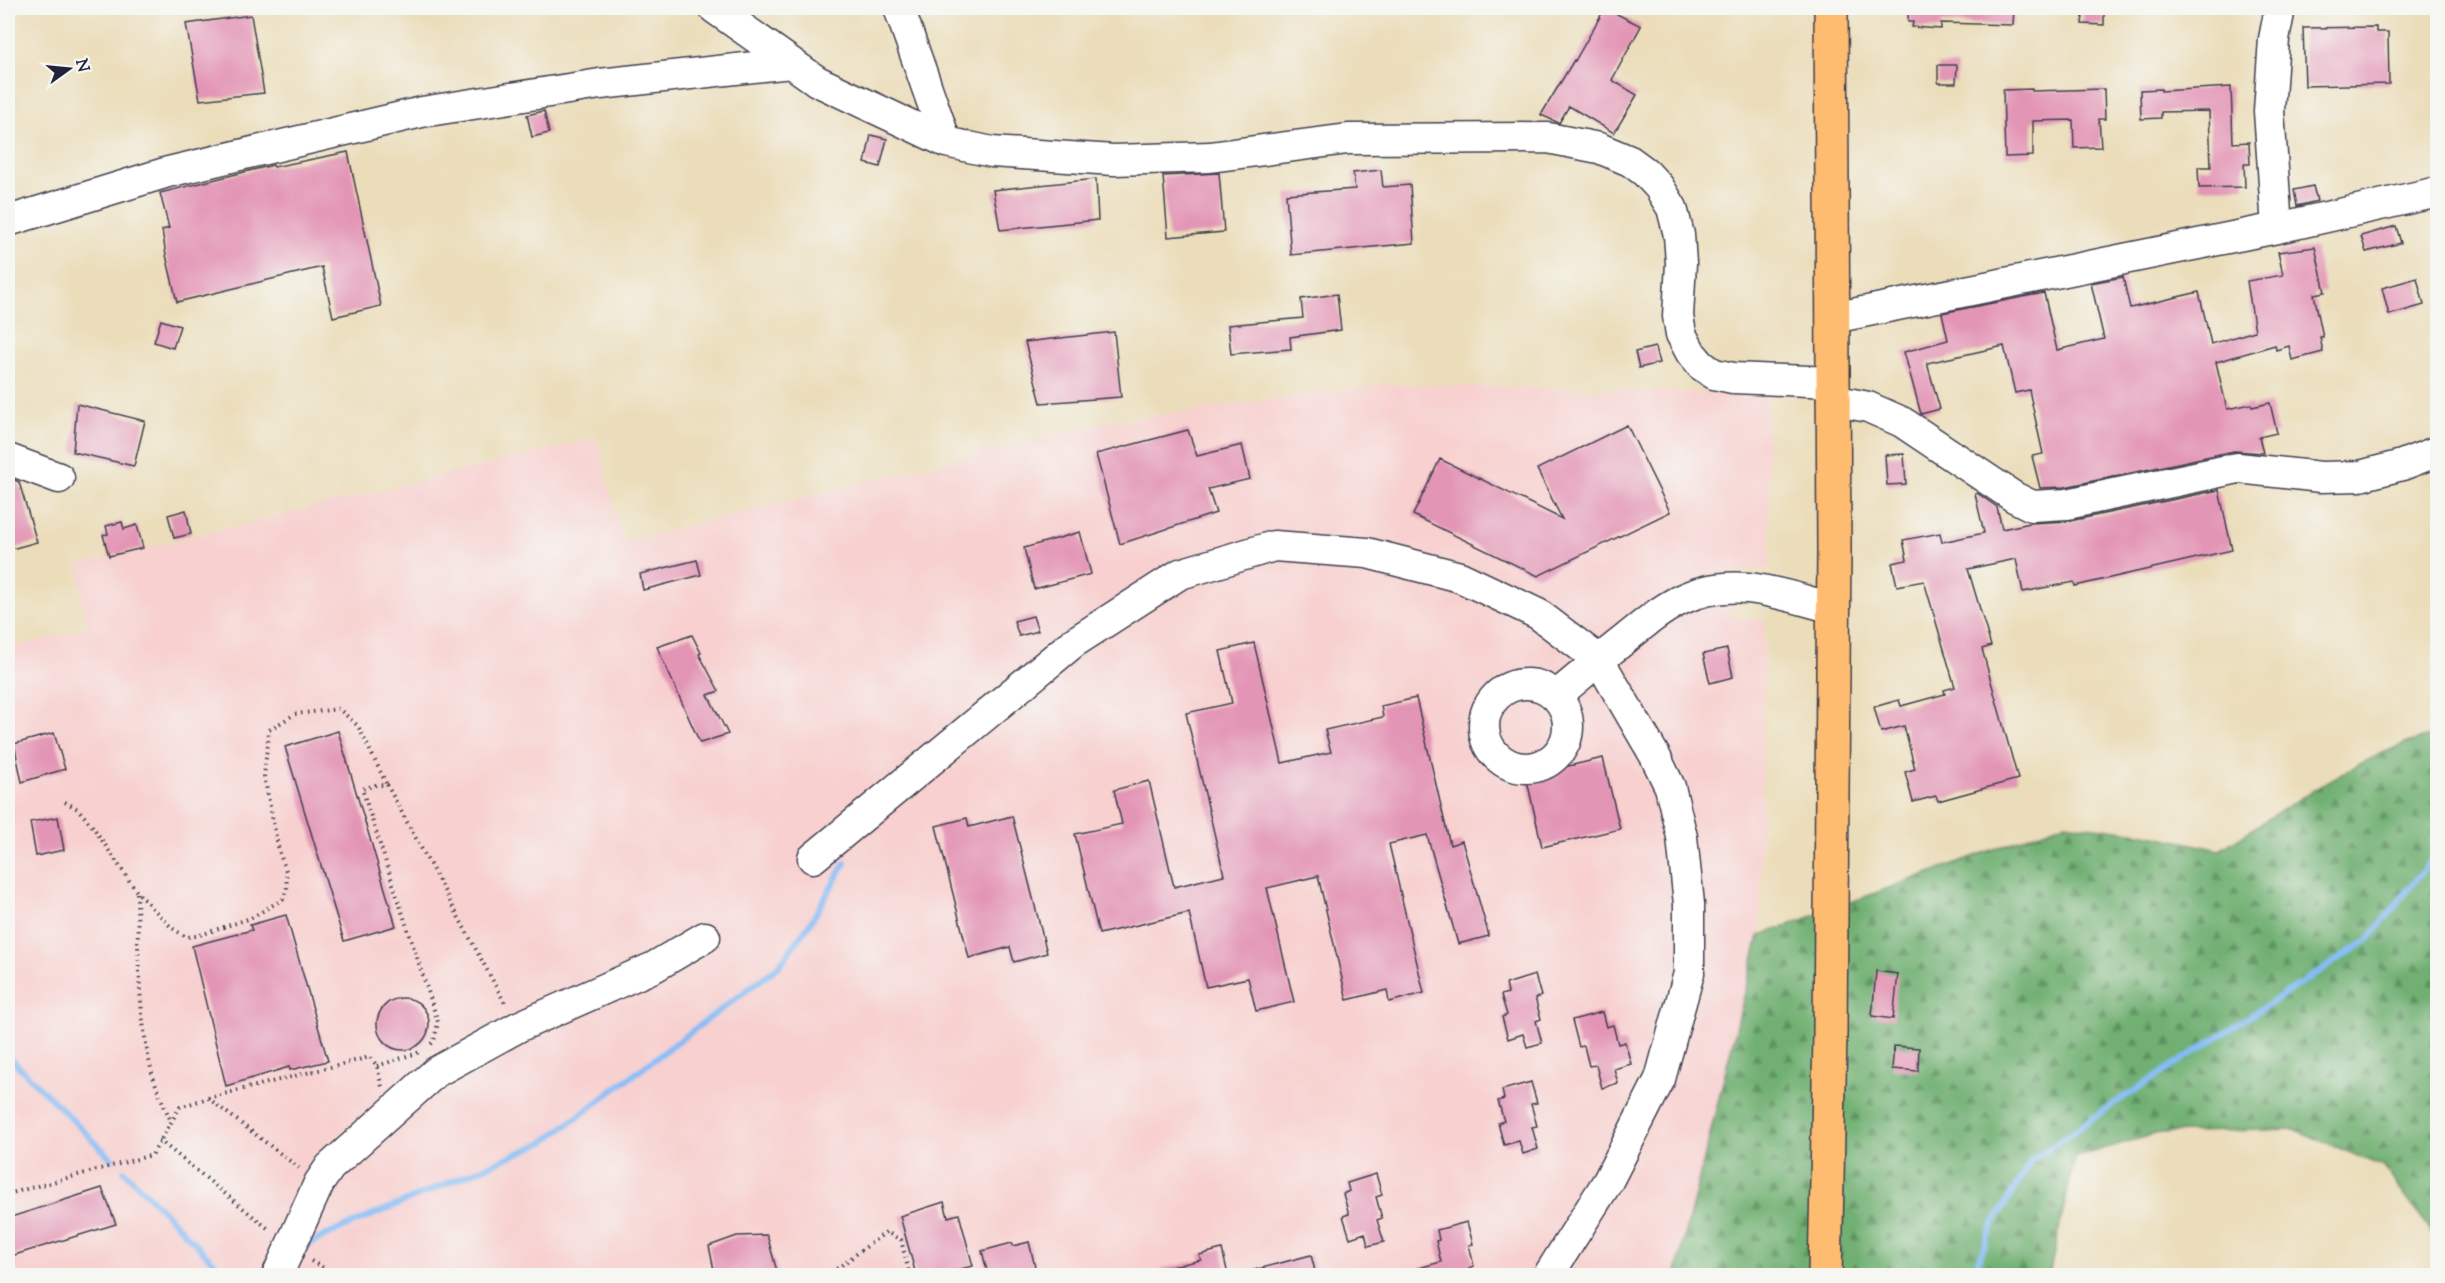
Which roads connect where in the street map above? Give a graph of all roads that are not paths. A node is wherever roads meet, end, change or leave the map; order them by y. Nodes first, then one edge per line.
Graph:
1 (714, 8) edge
2 (899, 8) edge
3 (1831, 8) edge
4 (2280, 8) edge
5 (791, 63) junction
6 (946, 142) junction
7 (2438, 192) edge
8 (8, 221) edge
9 (2277, 228) junction
10 (1833, 318) junction
11 (1833, 391) junction
12 (2438, 451) edge
13 (8, 459) edge
14 (59, 478) dead end
15 (1833, 608) junction
16 (1599, 660) junction
17 (1556, 696) dead end
18 (813, 858) dead end
19 (705, 937) dead end
20 (277, 1275) edge
21 (1548, 1275) edge
22 (1825, 1275) edge

1 - 5 street
2 - 6 street
3 - 10 main road
4 - 9 street
5 - 6 street
5 - 8 street
6 - 11 street
7 - 9 street
9 - 10 street
10 - 11 main road
11 - 12 street
11 - 15 main road
13 - 14 street
15 - 16 street
15 - 22 main road
16 - 17 street
16 - 18 street
16 - 21 street
19 - 20 street

